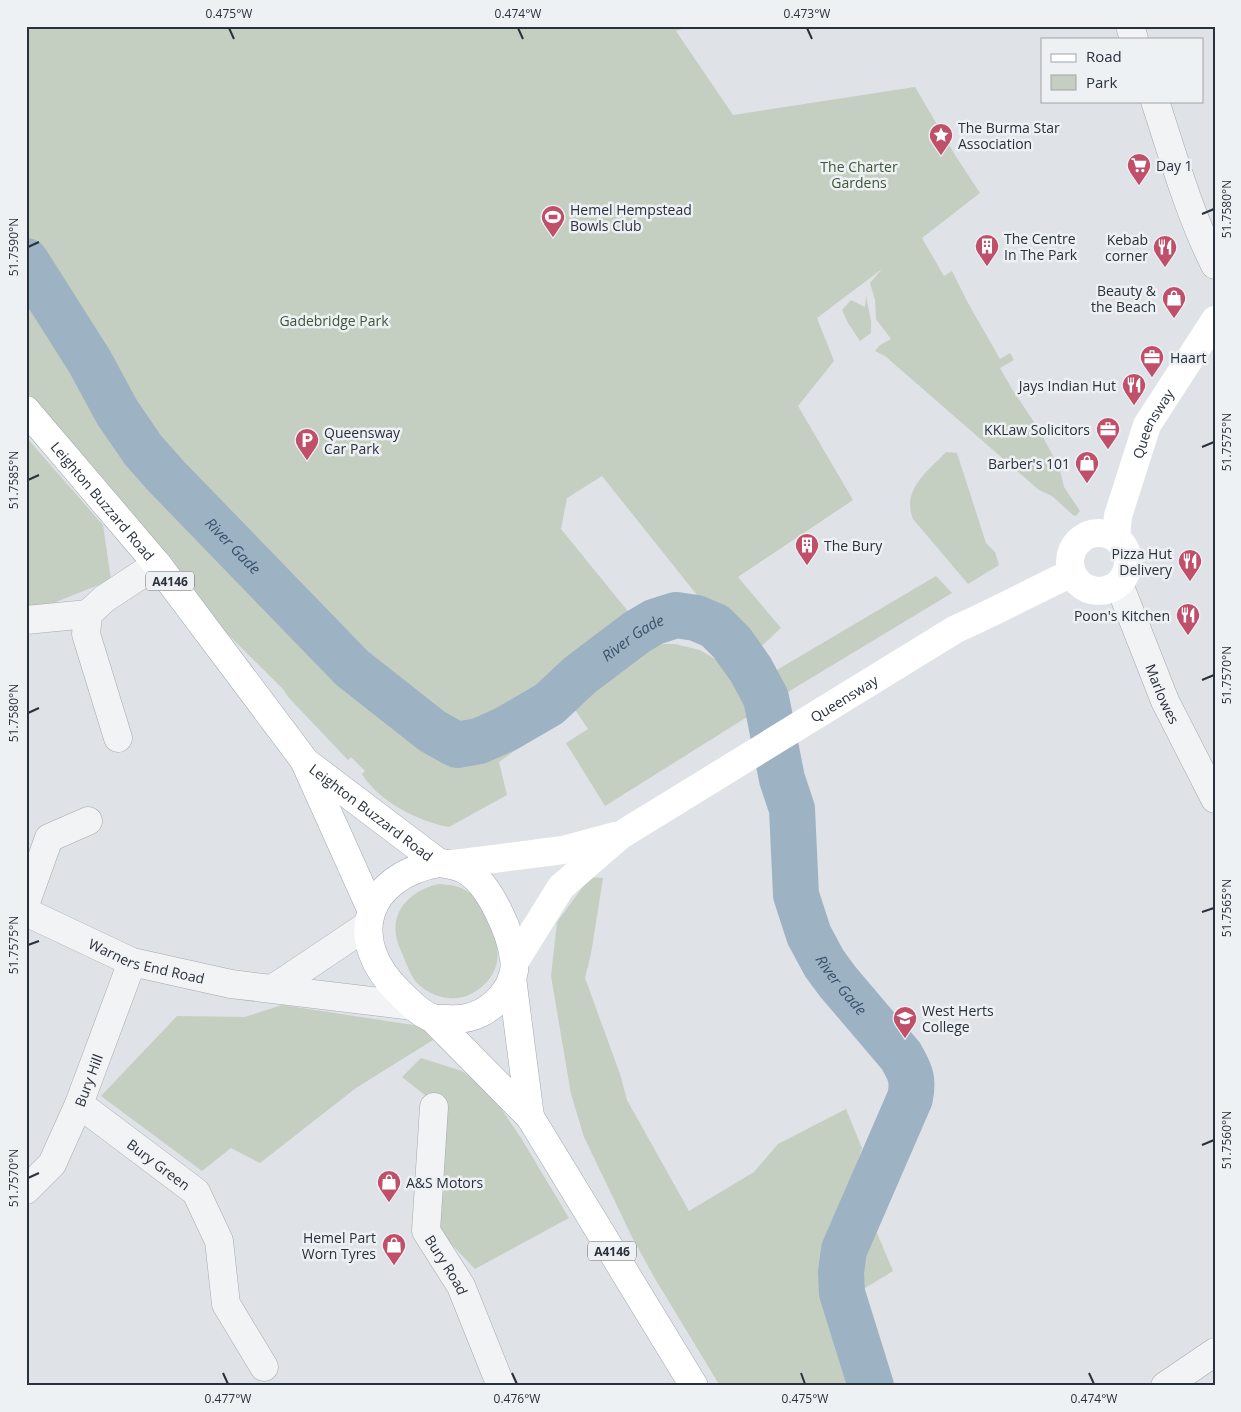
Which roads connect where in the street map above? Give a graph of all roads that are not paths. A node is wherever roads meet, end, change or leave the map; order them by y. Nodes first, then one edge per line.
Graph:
1 (1130, 26) edge
2 (1134, 38) edge
3 (1155, 102) edge
4 (1215, 265) edge
5 (1215, 320) edge
6 (26, 410) edge
7 (1116, 538) junction
8 (157, 564) junction
9 (1072, 573) junction
10 (1119, 584) junction
11 (88, 614) junction
12 (26, 620) edge
13 (118, 738) dead end
14 (304, 760) junction
15 (1215, 799) edge
16 (88, 820) dead end
17 (621, 834) junction
18 (446, 864) junction
19 (26, 902) edge
20 (26, 912) edge
21 (370, 917) junction
22 (132, 962) junction
23 (513, 969) junction
24 (274, 988) junction
25 (422, 1012) junction
26 (79, 1104) junction
27 (434, 1107) dead end
28 (530, 1117) junction
29 (26, 1190) edge
30 (1215, 1352) edge
31 (264, 1366) dead end
32 (501, 1386) edge
33 (694, 1386) edge
34 (1165, 1386) edge

1 - 2 street
3 - 4 street
5 - 7 main road, Queensway
6 - 8 main road, Leighton Buzzard Road / A4146
7 - 9 main road
7 - 10 main road
8 - 11 street
8 - 14 main road, Leighton Buzzard Road / A4146
9 - 10 main road
9 - 17 main road, Queensway
10 - 15 street, Marlowes
11 - 12 street
11 - 13 street
14 - 18 main road, Leighton Buzzard Road / A4146
14 - 21 main road, Leighton Buzzard Road / A4146
16 - 19 street
17 - 18 main road, Queensway
17 - 23 main road, Queensway
18 - 21 main road
18 - 23 main road
20 - 22 street, Warners End Road
21 - 24 street
21 - 25 main road
22 - 24 street, Warners End Road
22 - 26 street, Bury Hill
23 - 25 main road
23 - 28 main road, A4146
24 - 25 street, Warners End Road
25 - 28 main road, A4146
26 - 29 street, Bury Hill
26 - 31 street, Bury Green
27 - 32 street, Bury Road
28 - 33 main road, A4146
30 - 34 street

